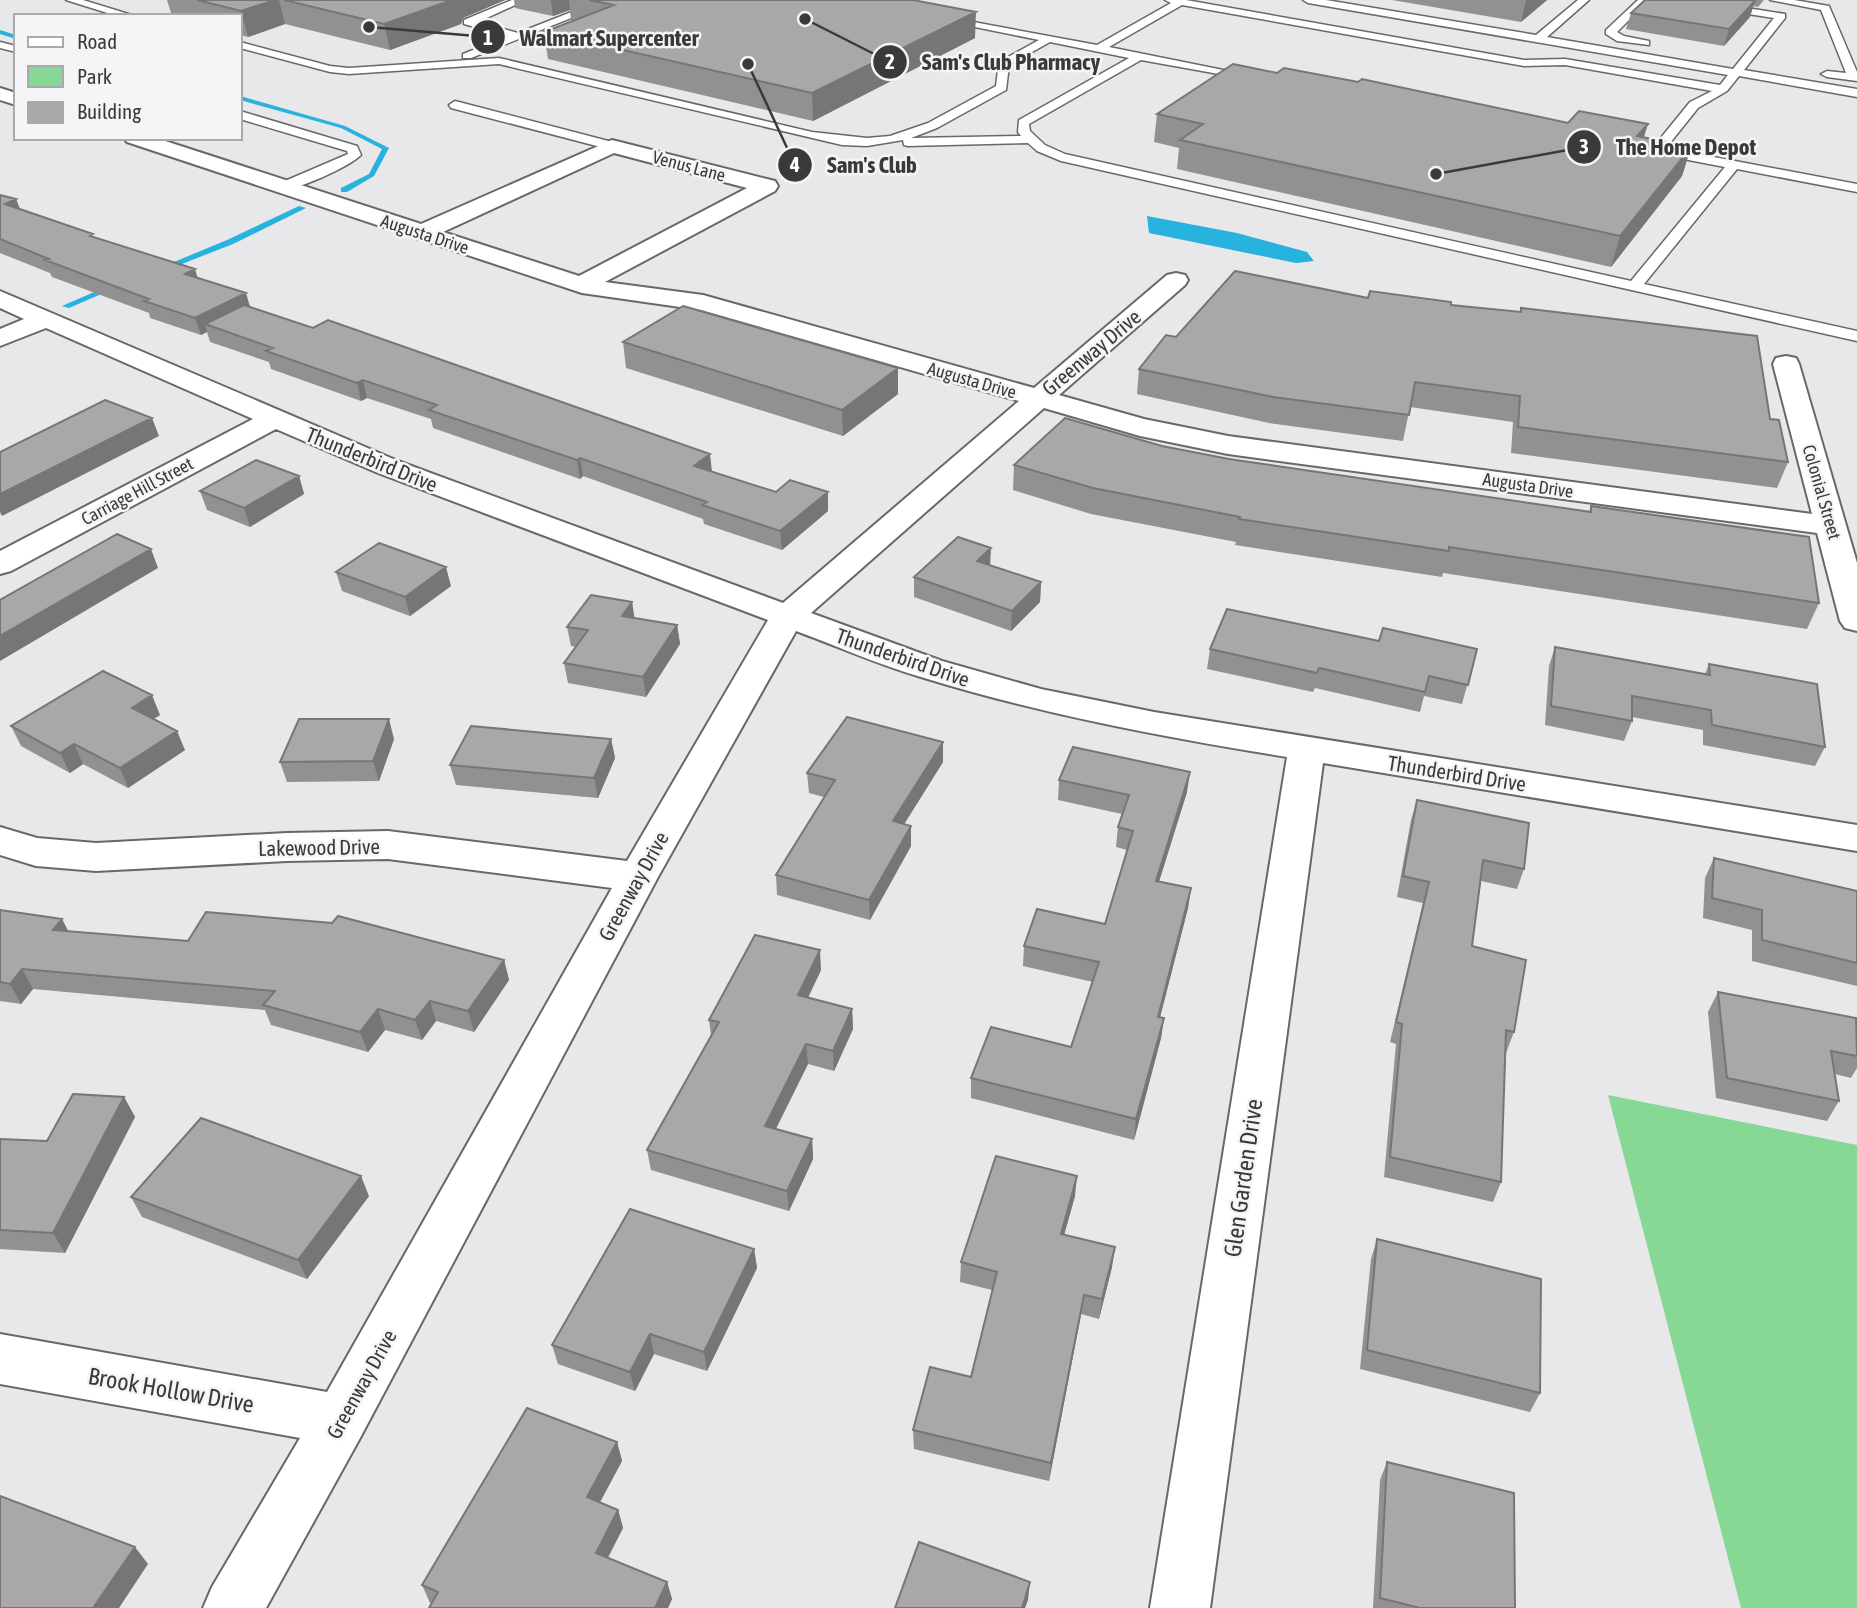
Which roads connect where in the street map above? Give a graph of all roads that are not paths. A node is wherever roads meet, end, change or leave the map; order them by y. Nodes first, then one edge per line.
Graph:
1 (521, 0) edge
2 (611, 0) edge
3 (1308, 0) edge
4 (1584, 0) edge
5 (1644, 0) edge
6 (1677, 0) edge
7 (1775, 0) edge
8 (78, 1) edge
9 (1175, 1) edge
10 (1793, 1) edge
11 (123, 14) edge
12 (933, 16) edge
13 (518, 36) junction
14 (1538, 38) junction
15 (1048, 39) junction
16 (242, 46) edge
17 (1662, 46) dead end
18 (1098, 49) junction
19 (1138, 57) junction
20 (1730, 58) dead end
21 (1744, 61) junction
22 (1758, 63) dead end
23 (444, 65) junction
24 (1736, 72) junction
25 (1812, 72) dead end
26 (1261, 80) edge
27 (1723, 89) junction
28 (1857, 93) edge
29 (455, 105) dead end
30 (242, 116) edge
31 (1031, 139) junction
32 (140, 140) edge
33 (893, 141) junction
34 (612, 146) junction
35 (1733, 165) junction
36 (283, 187) junction
37 (1857, 188) edge
38 (421, 233) junction
39 (1176, 280) dead end
40 (581, 285) junction
41 (1634, 286) junction
42 (0, 299) edge
43 (47, 319) junction
44 (1857, 336) edge
45 (0, 338) edge
46 (1786, 364) dead end
47 (1036, 398) junction
48 (274, 419) junction
49 (1832, 526) junction
50 (0, 564) edge
51 (787, 616) junction
52 (1857, 621) edge
53 (1307, 748) junction
54 (1857, 838) edge
55 (0, 841) edge
56 (638, 877) junction
57 (0, 1359) edge
58 (341, 1420) junction
59 (233, 1608) edge
60 (1180, 1608) edge

1 - 13 lane
2 - 13 lane
3 - 14 lane
4 - 14 lane
5 - 17 lane
6 - 21 lane
7 - 10 lane
8 - 11 lane
9 - 18 lane
9 - 27 lane
10 - 25 lane
12 - 15 lane
13 - 23 lane
14 - 24 lane
15 - 18 lane
15 - 33 lane
16 - 23 lane
18 - 19 lane
19 - 26 lane
19 - 31 lane
20 - 21 lane
21 - 22 lane
21 - 24 lane
23 - 33 lane
24 - 27 lane
24 - 28 lane
27 - 35 lane
29 - 34 lane
30 - 36 lane
31 - 33 lane
31 - 41 lane
32 - 36 street, Augusta Drive
34 - 38 street
34 - 40 street, Venus Lane
35 - 37 lane
35 - 41 lane
36 - 38 street, Augusta Drive
38 - 40 street, Augusta Drive
39 - 47 street, Greenway Drive
40 - 47 street, Augusta Drive
41 - 44 lane
42 - 43 street, Thunderbird Drive
43 - 45 street
43 - 48 street, Thunderbird Drive
46 - 49 street, Colonial Street
47 - 49 street, Augusta Drive
47 - 51 street, Greenway Drive
48 - 50 street, Carriage Hill Street
48 - 51 street, Thunderbird Drive
49 - 52 street, Colonial Street
51 - 53 street, Thunderbird Drive
51 - 56 street, Greenway Drive
53 - 54 street, Thunderbird Drive
53 - 60 street, Glen Garden Drive
55 - 56 street, Lakewood Drive
56 - 58 street, Greenway Drive
57 - 58 street, Brook Hollow Drive
58 - 59 street, Greenway Drive

